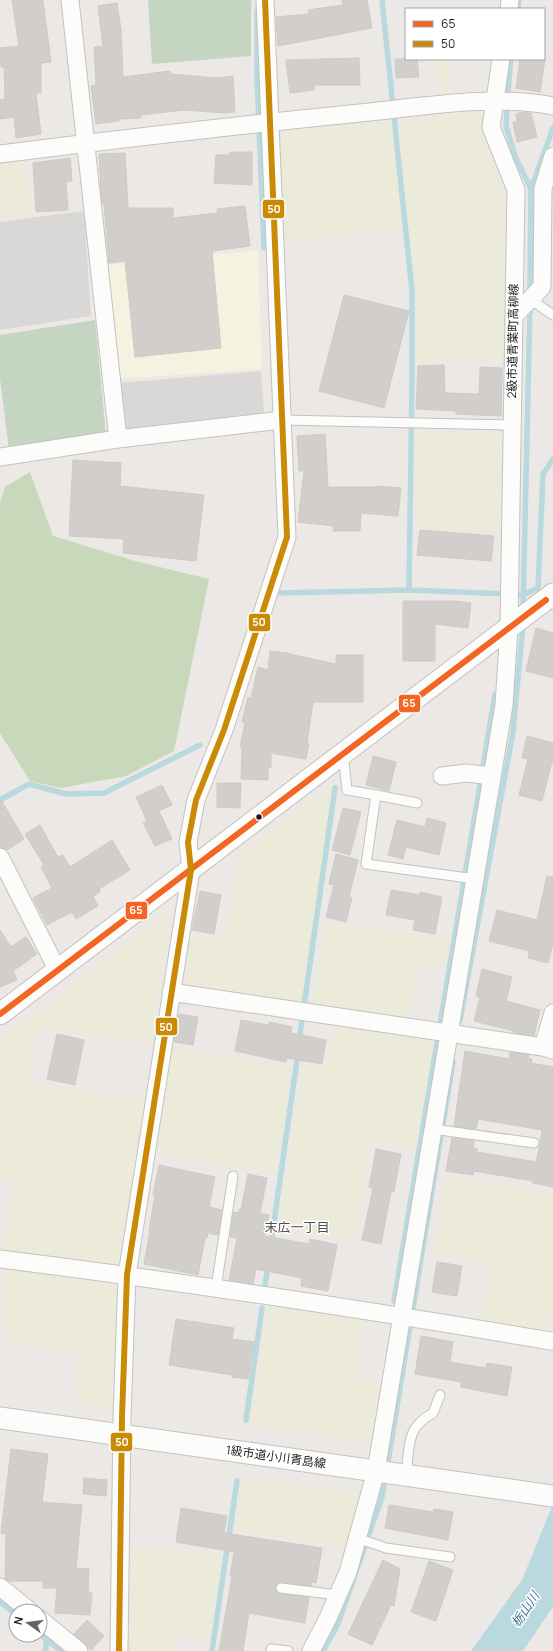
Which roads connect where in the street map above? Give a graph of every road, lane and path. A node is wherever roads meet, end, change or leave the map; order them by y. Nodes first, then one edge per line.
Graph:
1 (70, 0) edge
2 (266, 0) edge
3 (501, 60) edge
4 (494, 100) junction
5 (553, 106) edge
6 (271, 122) junction
7 (86, 144) junction
8 (0, 154) edge
9 (553, 156) edge
10 (537, 292) junction
11 (553, 315) edge
12 (514, 316) junction
13 (282, 420) junction
14 (511, 425) junction
15 (118, 439) junction
16 (0, 458) edge
17 (553, 594) edge
18 (509, 628) junction
19 (343, 754) junction
20 (442, 776) dead end
21 (492, 776) junction
22 (376, 795) junction
23 (418, 803) dead end
24 (0, 857) edge
25 (190, 870) junction
26 (475, 879) junction
27 (58, 971) junction
28 (171, 992) junction
29 (553, 1013) edge
30 (0, 1014) edge
31 (453, 1034) junction
32 (548, 1048) edge
33 (433, 1128) junction
34 (534, 1143) dead end
35 (233, 1176) dead end
36 (0, 1259) edge
37 (127, 1275) junction
38 (216, 1288) junction
39 (410, 1317) junction
40 (551, 1341) dead end
41 (440, 1395) dead end
42 (0, 1418) edge
43 (122, 1436) junction
44 (376, 1471) junction
45 (406, 1475) junction
46 (553, 1496) edge
47 (357, 1538) junction
48 (450, 1557) dead end
49 (0, 1587) edge
50 (281, 1588) dead end
51 (338, 1595) junction
52 (20, 1603) edge
53 (48, 1626) edge
54 (271, 1649) dead end
55 (79, 1651) edge
56 (119, 1651) edge
57 (288, 1651) edge
58 (311, 1651) edge

1 - 7 street
2 - 6 street
3 - 4 street, 2級市道青葉町高柳線
4 - 5 street
4 - 6 street
4 - 12 street, 2級市道青葉町高柳線
6 - 7 street
6 - 13 street
7 - 8 street
7 - 15 street
9 - 10 street
10 - 11 lane
10 - 12 street
12 - 14 street, 2級市道青葉町高柳線
13 - 14 lane
13 - 15 street
13 - 25 street
14 - 18 street, 2級市道青葉町高柳線
15 - 16 street
17 - 18 street
18 - 19 street
18 - 21 street, 2級市道青葉町高柳線
19 - 22 lane
19 - 25 street
20 - 21 street
21 - 26 street, 2級市道青葉町高柳線
22 - 23 lane
22 - 26 lane
24 - 27 street
25 - 27 street
25 - 28 street
26 - 31 street, 2級市道青葉町高柳線
27 - 30 street
28 - 31 street
28 - 37 street
29 - 32 street
31 - 32 street
31 - 33 street, 2級市道青葉町高柳線
33 - 34 lane
33 - 39 street, 2級市道青葉町高柳線
35 - 38 lane
36 - 37 street
37 - 38 street
37 - 43 street
38 - 39 street
39 - 40 street
39 - 44 street, 2級市道青葉町高柳線
41 - 45 lane
42 - 43 street, 1級市道小川青島線
43 - 44 street, 1級市道小川青島線
43 - 56 street
44 - 45 street, 1級市道小川青島線
44 - 47 street, 2級市道青葉町高柳線
45 - 46 street, 1級市道小川青島線
47 - 48 lane
47 - 51 street, 2級市道青葉町高柳線
49 - 52 street
50 - 51 lane
51 - 58 street, 2級市道青葉町高柳線
53 - 55 street
54 - 57 lane

